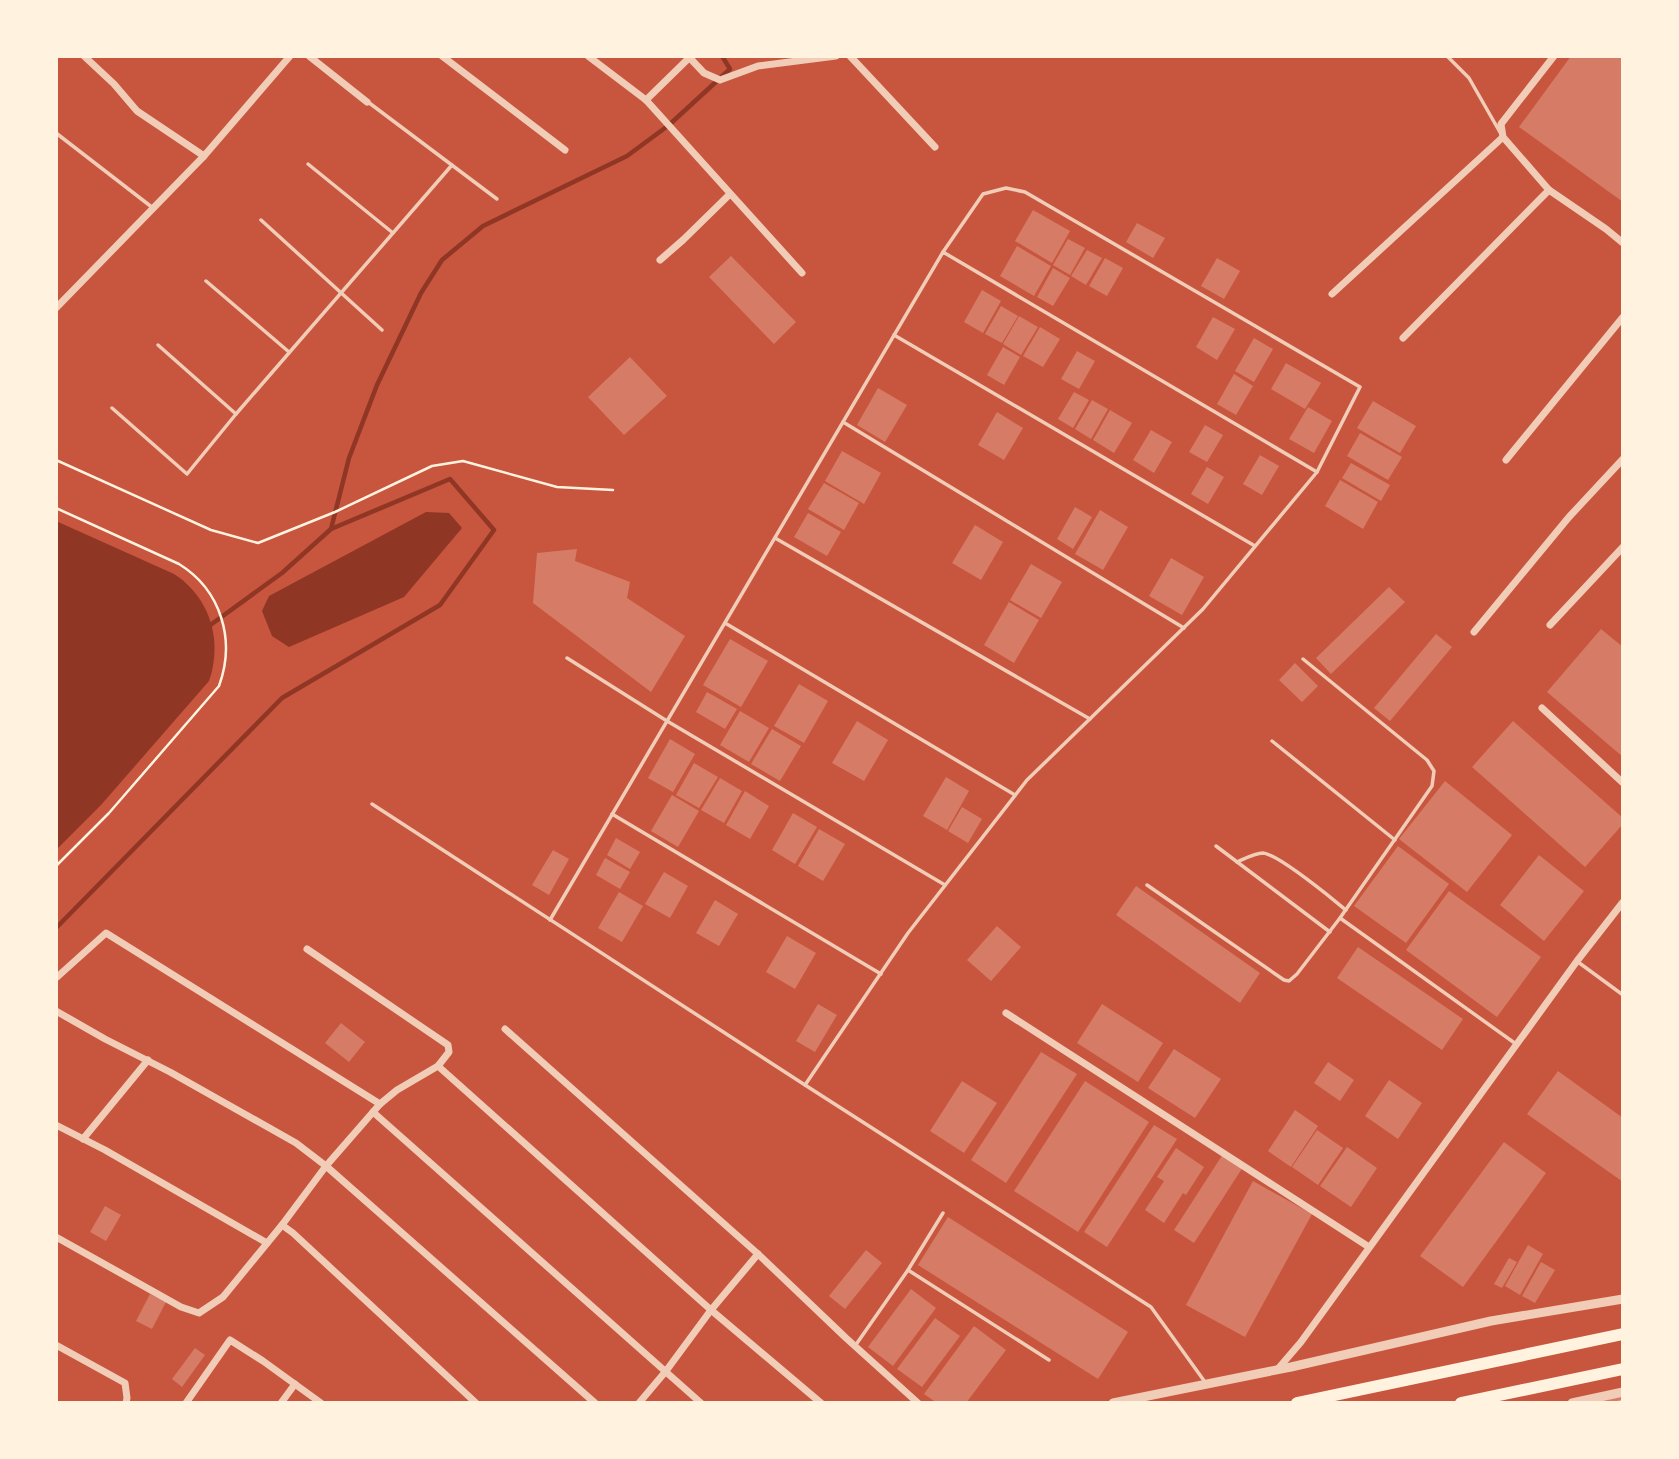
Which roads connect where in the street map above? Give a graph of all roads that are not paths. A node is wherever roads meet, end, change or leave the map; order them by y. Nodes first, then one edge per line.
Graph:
1 (84, 56) edge
2 (290, 56) edge
3 (309, 56) edge
4 (442, 56) edge
5 (588, 56) edge
6 (836, 56) edge
7 (850, 56) edge
8 (1447, 56) edge
9 (1554, 56) edge
10 (689, 57) edge
11 (646, 100) junction
12 (368, 102) joint
13 (56, 133) edge
14 (1503, 137) junction
15 (935, 147) dead end
16 (565, 150) dead end
17 (204, 156) junction
18 (308, 164) dead end
19 (452, 164) junction
20 (1549, 190) junction
21 (730, 194) junction
22 (498, 199) dead end
23 (153, 208) junction
24 (261, 220) dead end
25 (393, 233) junction
26 (1623, 243) edge
27 (943, 252) junction
28 (660, 260) dead end
29 (802, 273) dead end
30 (206, 281) dead end
31 (341, 292) junction
32 (1332, 294) dead end
33 (56, 309) edge
34 (1623, 317) edge
35 (382, 330) dead end
36 (894, 335) junction
37 (1403, 338) dead end
38 (158, 345) dead end
39 (289, 352) junction
40 (112, 408) dead end
41 (236, 414) junction
42 (843, 422) junction
43 (1623, 459) edge
44 (1506, 460) dead end
45 (1317, 472) junction
46 (775, 538) junction
47 (1255, 547) junction
48 (1623, 547) edge
49 (725, 623) junction
50 (1550, 625) dead end
51 (1184, 628) junction
52 (1474, 632) dead end
53 (568, 657) dead end
54 (1303, 659) dead end
55 (1542, 708) dead end
56 (1090, 719) junction
57 (667, 721) junction
58 (1272, 741) dead end
59 (1623, 783) edge
60 (1015, 795) junction
61 (372, 804) dead end
62 (612, 814) junction
63 (1395, 840) junction
64 (1216, 846) dead end
65 (1237, 862) junction
66 (945, 885) junction
67 (1147, 885) dead end
68 (1623, 902) edge
69 (1346, 910) junction
70 (1340, 918) junction
71 (550, 920) junction
72 (1330, 932) junction
73 (307, 949) dead end
74 (1577, 961) junction
75 (881, 974) junction
76 (56, 978) edge
77 (1623, 995) edge
78 (56, 1011) edge
79 (1006, 1013) dead end
80 (505, 1029) dead end
81 (1516, 1044) junction
82 (148, 1060) junction
83 (438, 1066) junction
84 (806, 1085) junction
85 (380, 1104) junction
86 (373, 1112) junction
87 (58, 1126) edge
88 (56, 1137) edge
89 (83, 1139) junction
90 (326, 1166) junction
91 (943, 1213) dead end
92 (282, 1225) junction
93 (56, 1237) edge
94 (267, 1244) junction
95 (1369, 1247) junction
96 (758, 1254) junction
97 (908, 1270) junction
98 (1619, 1300) edge
99 (1623, 1308) edge
100 (711, 1310) junction
101 (1623, 1334) edge
102 (56, 1345) edge
103 (855, 1346) junction
104 (1049, 1360) dead end
105 (1623, 1369) edge
106 (1277, 1370) junction
107 (666, 1371) junction
108 (295, 1384) junction
109 (1206, 1384) junction
110 (1623, 1392) edge
111 (126, 1403) edge
112 (186, 1403) edge
113 (281, 1403) edge
114 (321, 1403) edge
115 (476, 1403) edge
116 (595, 1403) edge
117 (639, 1403) edge
118 (701, 1403) edge
119 (821, 1403) edge
120 (918, 1403) edge
121 (1112, 1403) edge
122 (1297, 1403) edge
123 (1461, 1403) edge
124 (1572, 1403) edge

1 - 17 street
2 - 17 street
3 - 12 street
4 - 16 street
5 - 11 street
6 - 10 street
7 - 15 street
8 - 14 lane
9 - 14 street
10 - 11 street
11 - 21 street
12 - 19 lane
13 - 23 lane
14 - 20 street
14 - 32 street
17 - 23 street
18 - 25 lane
19 - 22 lane
19 - 25 lane
20 - 26 street
20 - 37 street
21 - 28 street
21 - 29 street
23 - 33 street
24 - 31 lane
25 - 31 lane
27 - 36 lane
27 - 45 lane
27 - 45 lane
30 - 39 lane
31 - 35 lane
31 - 39 lane
34 - 44 street
36 - 42 lane
36 - 47 lane
38 - 41 lane
39 - 41 lane
40 - 41 lane
42 - 46 lane
42 - 51 lane
43 - 52 street
45 - 47 lane
46 - 49 lane
46 - 56 lane
47 - 51 lane
48 - 50 street
49 - 57 lane
49 - 60 lane
51 - 56 lane
53 - 57 lane
54 - 63 lane
55 - 59 street
56 - 60 lane
57 - 62 lane
57 - 66 lane
58 - 63 lane
60 - 66 lane
61 - 71 lane
62 - 71 lane
62 - 75 lane
63 - 69 lane
64 - 65 lane
65 - 69 lane
65 - 72 lane
66 - 75 lane
67 - 72 lane
68 - 74 street
69 - 70 lane
70 - 72 lane
70 - 81 lane
71 - 84 lane
73 - 83 street
74 - 77 lane
74 - 81 street
75 - 84 lane
76 - 85 street
78 - 82 street
79 - 95 street
80 - 96 street
81 - 95 street
82 - 89 street
82 - 90 street
83 - 85 street
83 - 100 street
84 - 109 lane
85 - 86 street
86 - 90 street
86 - 107 street
87 - 88 street
87 - 89 street
89 - 94 street
90 - 92 street
90 - 116 street
91 - 97 lane
92 - 94 street
92 - 115 street
93 - 94 street
95 - 106 street
96 - 100 street
96 - 103 street
97 - 103 lane
97 - 104 lane
98 - 99 street
98 - 106 street
100 - 107 street
100 - 119 street
101 - 122 highway
102 - 111 street
103 - 120 street
105 - 123 highway
106 - 109 street
107 - 117 street
107 - 118 street
108 - 112 street
108 - 113 street
108 - 114 street
109 - 121 street
110 - 124 street

